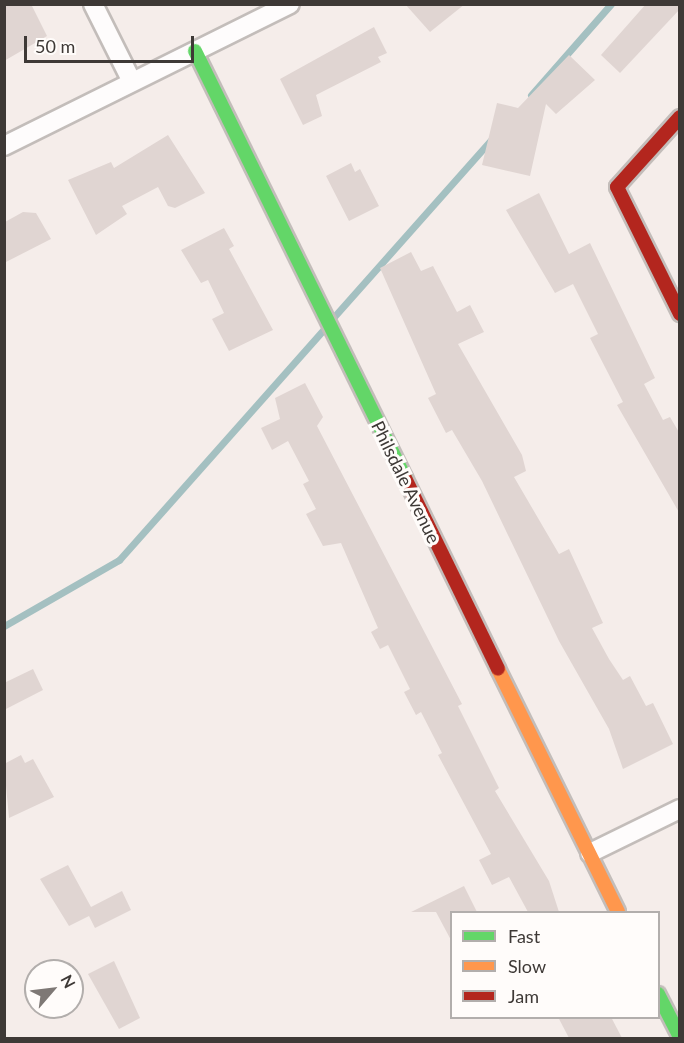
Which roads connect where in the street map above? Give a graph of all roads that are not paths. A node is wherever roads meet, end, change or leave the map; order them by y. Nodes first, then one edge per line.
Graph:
1 (93, 4) edge
2 (290, 4) edge
3 (195, 51) junction
4 (132, 82) junction
5 (680, 117) edge
6 (4, 146) edge
7 (680, 314) edge
8 (680, 809) edge
9 (590, 853) junction
10 (618, 911) edge
11 (660, 998) edge
12 (680, 1037) edge

1 - 4 street
2 - 3 street
3 - 4 street
3 - 9 street, Philsdale Avenue
4 - 6 street
5 - 7 street
8 - 9 street
9 - 10 street, Philsdale Avenue
11 - 12 street

